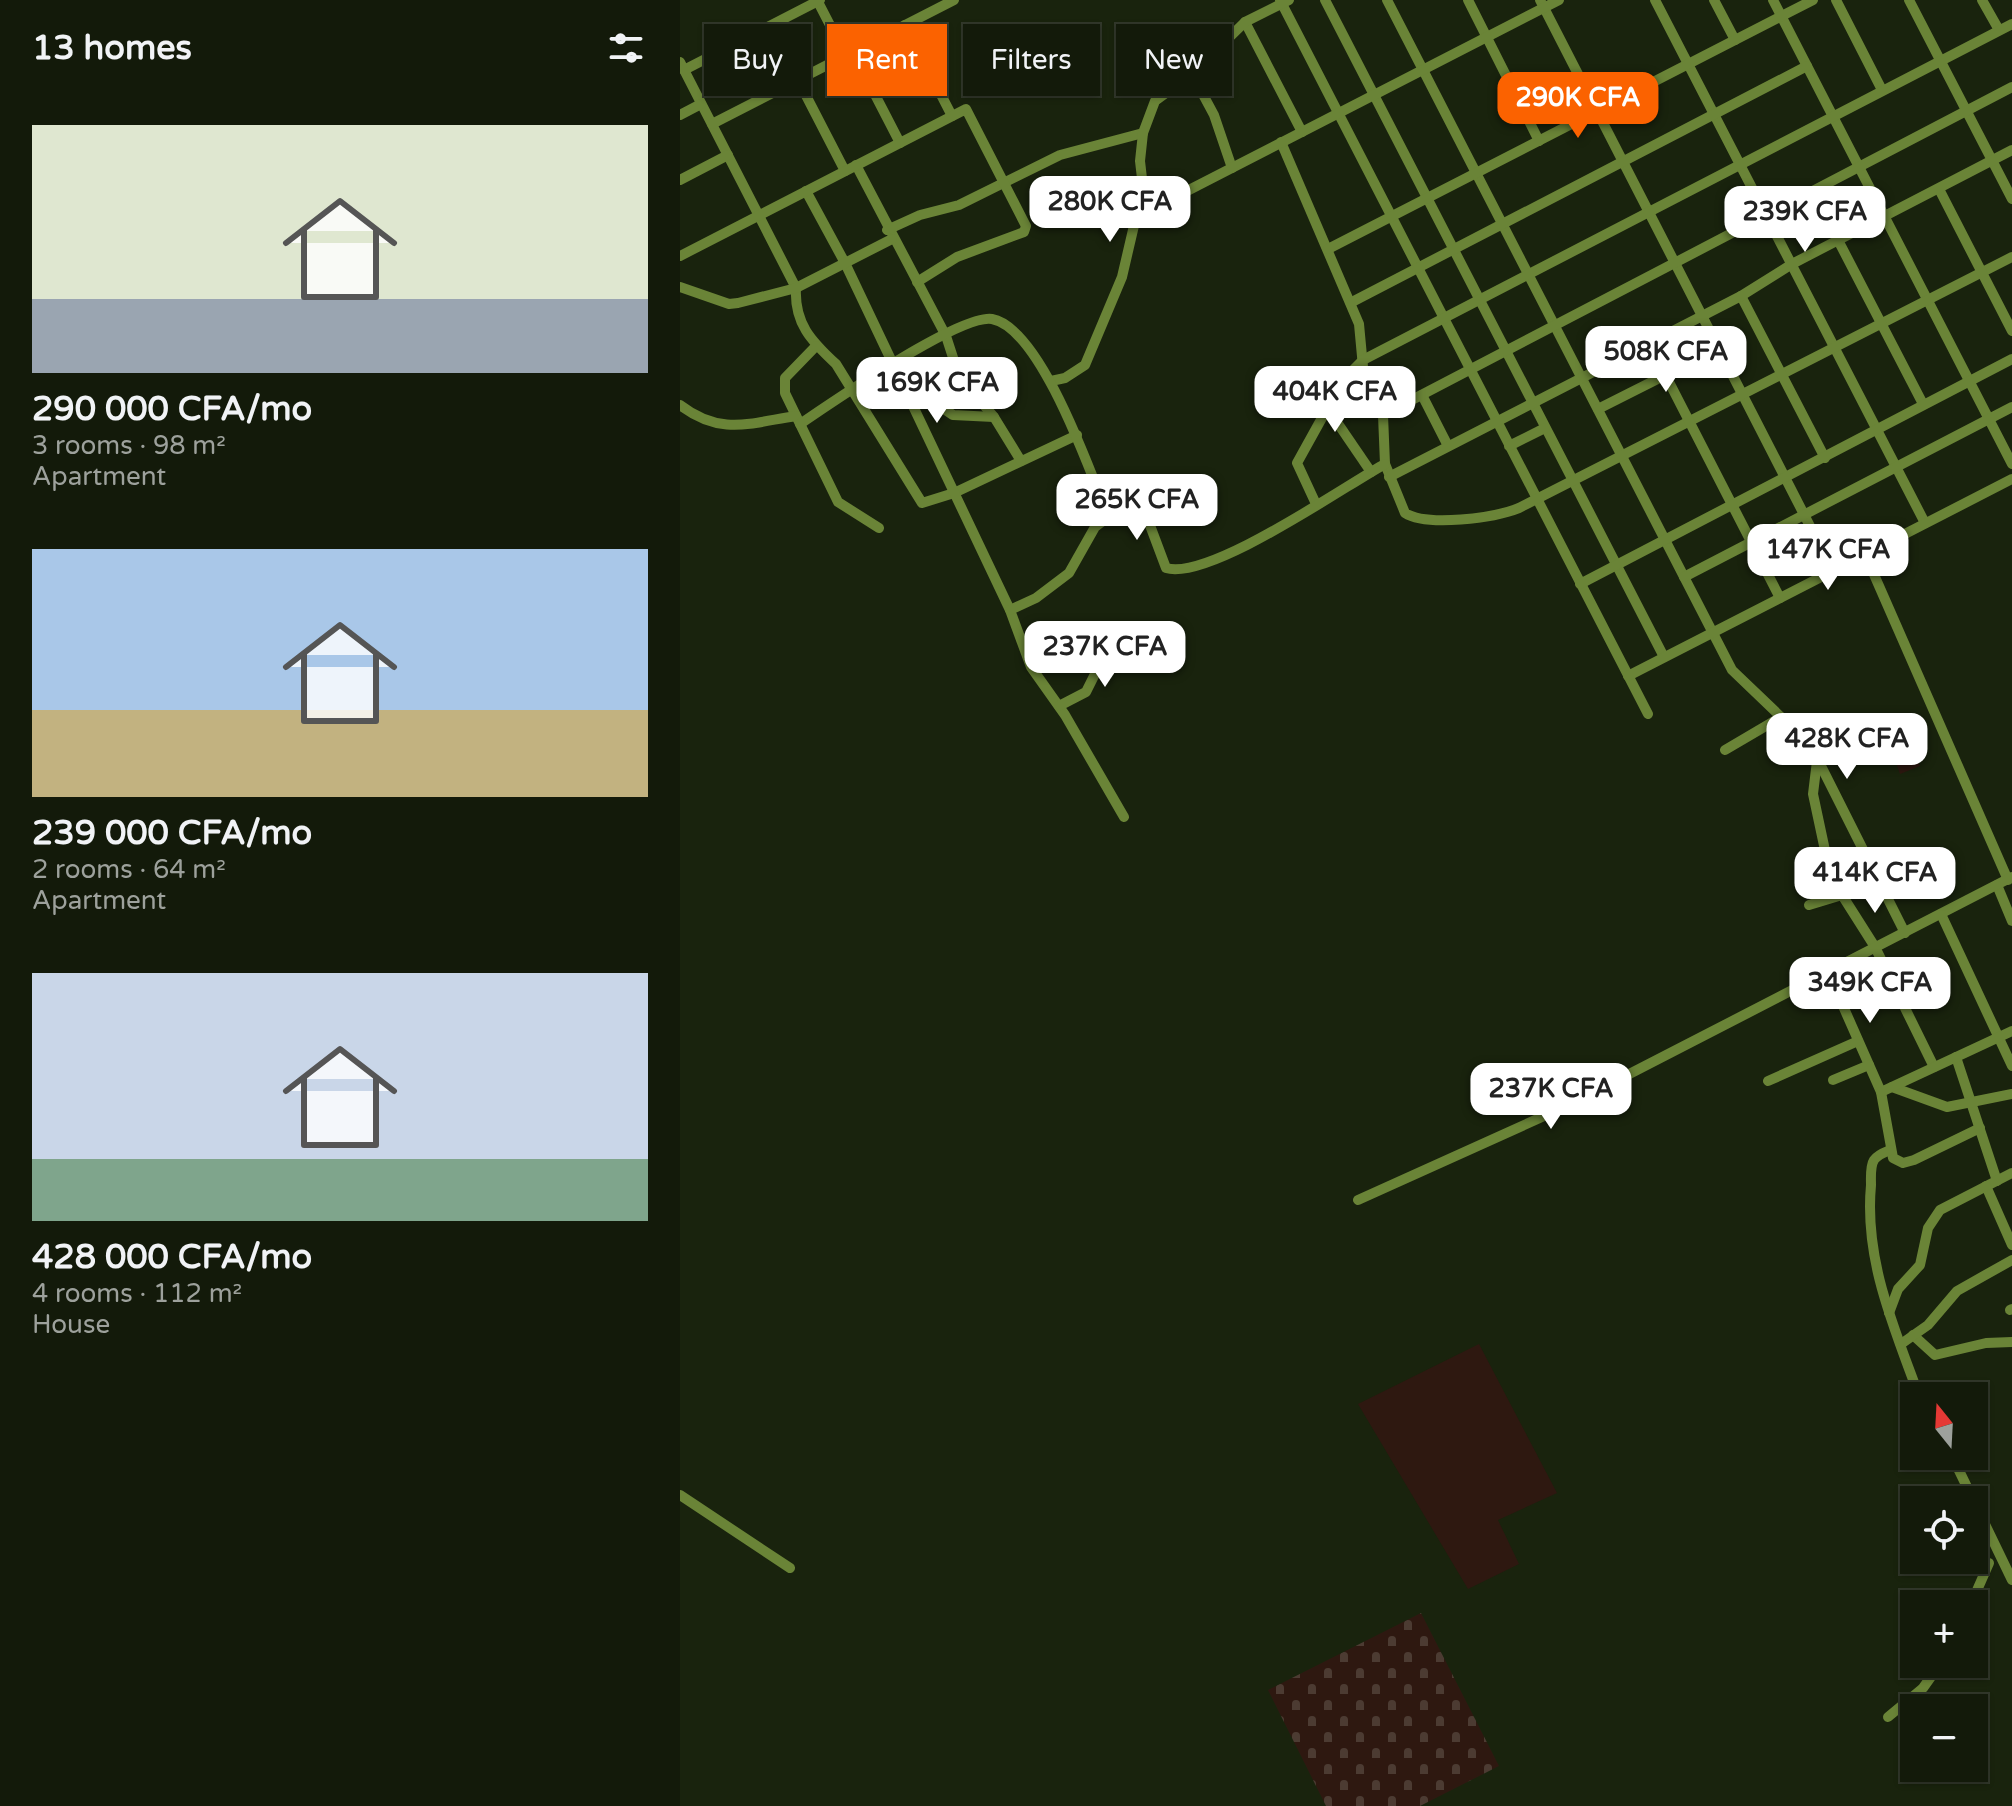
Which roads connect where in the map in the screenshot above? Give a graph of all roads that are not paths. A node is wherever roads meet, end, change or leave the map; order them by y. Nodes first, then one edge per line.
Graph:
1 (818, 0) edge
2 (954, 0) edge
3 (1325, 0) edge
4 (1387, 0) edge
5 (1468, 0) edge
6 (1559, 0) edge
7 (1655, 0) edge
8 (1714, 0) edge
9 (1773, 0) edge
10 (1813, 0) edge
11 (1836, 0) edge
12 (1909, 0) edge
13 (1982, 0) edge
14 (1283, 1) edge
15 (1542, 4) edge
16 (1781, 16) junction
17 (1245, 22) junction
18 (832, 24) edge
19 (907, 24) edge
20 (2012, 24) edge
21 (1999, 30) junction
22 (1232, 35) edge
23 (1487, 37) junction
24 (1735, 40) junction
25 (1940, 59) junction
26 (1688, 64) junction
27 (682, 66) edge
28 (1807, 66) junction
29 (1423, 70) junction
30 (2012, 87) edge
31 (1882, 90) junction
32 (1374, 95) junction
33 (767, 96) edge
34 (807, 96) edge
35 (874, 96) edge
36 (942, 96) edge
37 (1162, 96) edge
38 (1205, 96) edge
39 (701, 104) junction
40 (1597, 111) junction
41 (1966, 111) junction
42 (1338, 113) junction
43 (1714, 114) junction
44 (680, 115) edge
45 (952, 116) junction
46 (1833, 116) junction
47 (712, 124) junction
48 (1302, 132) junction
49 (1143, 133) junction
50 (1539, 141) junction
51 (1281, 142) junction
52 (900, 143) junction
53 (2012, 150) edge
54 (728, 155) junction
55 (1991, 160) junction
56 (1623, 161) junction
57 (1741, 166) junction
58 (1859, 167) junction
59 (850, 168) junction
60 (1232, 168) junction
61 (1476, 173) junction
62 (680, 180) edge
63 (1005, 182) junction
64 (1939, 189) junction
65 (806, 191) junction
66 (1187, 191) dead end
67 (1427, 198) junction
68 (2012, 199) edge
69 (1650, 213) junction
70 (759, 215) junction
71 (1766, 215) junction
72 (1391, 217) junction
73 (1885, 217) junction
74 (1502, 224) junction
75 (890, 235) junction
76 (1839, 242) junction
77 (1328, 249) junction
78 (1453, 249) junction
79 (680, 256) edge
80 (2012, 257) edge
81 (845, 263) junction
82 (1792, 264) junction
83 (1676, 265) junction
84 (1418, 268) junction
85 (1981, 272) junction
86 (1529, 275) junction
87 (917, 282) junction
88 (680, 287) edge
89 (796, 288) junction
90 (1741, 296) junction
91 (1479, 300) junction
92 (1928, 300) junction
93 (1352, 302) junction
94 (1702, 316) junction
95 (1444, 319) junction
96 (1882, 323) junction
97 (1555, 327) junction
98 (2012, 331) edge
99 (946, 336) junction
100 (1649, 343) junction
101 (816, 346) junction
102 (1719, 348) junction
103 (1834, 348) junction
104 (1506, 352) junction
105 (2012, 359) edge
106 (1363, 360) junction
107 (893, 364) junction
108 (1470, 370) junction
109 (1666, 375) junction
110 (1782, 375) junction
111 (900, 378) junction
112 (1582, 378) junction
113 (1051, 381) junction
114 (1969, 381) junction
115 (851, 389) junction
116 (1422, 395) junction
117 (1743, 395) junction
118 (1532, 403) junction
119 (1923, 404) junction
120 (680, 405) edge
121 (2012, 407) edge
122 (1328, 409) junction
123 (1598, 409) junction
124 (1383, 415) junction
125 (994, 417) junction
126 (798, 420) junction
127 (1990, 420) junction
128 (1497, 421) junction
129 (1690, 422) junction
130 (1545, 428) junction
131 (1877, 429) junction
132 (1077, 435) junction
133 (1448, 446) junction
134 (1509, 446) junction
135 (1622, 457) junction
136 (1825, 458) junction
137 (1021, 461) junction
138 (1385, 464) junction
139 (2012, 464) edge
140 (1897, 468) junction
141 (1371, 472) junction
142 (1389, 477) junction
143 (1786, 478) junction
144 (2012, 479) edge
145 (1573, 482) junction
146 (954, 493) junction
147 (1537, 500) junction
148 (1316, 504) junction
149 (1733, 505) junction
150 (1805, 515) junction
151 (1108, 516) junction
152 (1925, 523) junction
153 (879, 528) dead end
154 (1665, 540) junction
155 (1752, 542) junction
156 (1865, 554) junction
157 (1616, 565) junction
158 (1833, 571) junction
159 (1684, 577) junction
160 (1580, 584) junction
161 (1780, 598) junction
162 (1010, 610) junction
163 (1116, 632) dead end
164 (1713, 632) junction
165 (1664, 657) junction
166 (1628, 676) junction
167 (1059, 706) junction
168 (1648, 714) dead end
169 (1781, 717) junction
170 (1725, 750) dead end
171 (1818, 760) junction
172 (1124, 817) dead end
173 (2006, 881) edge
174 (1842, 895) junction
175 (1809, 905) dead end
176 (1941, 914) junction
177 (2012, 921) edge
178 (1905, 933) junction
179 (1875, 947) junction
180 (1828, 972) junction
181 (2012, 1031) edge
182 (1998, 1037) junction
183 (1858, 1041) junction
184 (1956, 1057) junction
185 (1869, 1065) junction
186 (2012, 1066) edge
187 (1934, 1067) junction
188 (1833, 1080) dead end
189 (1768, 1081) dead end
190 (1886, 1090) junction
191 (2012, 1094) edge
192 (1972, 1103) junction
193 (1980, 1128) junction
194 (1890, 1150) junction
195 (2012, 1173) edge
196 (1997, 1181) junction
197 (1986, 1186) junction
198 (1358, 1200) dead end
199 (2012, 1245) edge
200 (2012, 1260) edge
201 (1889, 1313) junction
202 (1913, 1335) junction
203 (2012, 1342) edge
204 (1901, 1344) junction
205 (1914, 1382) edge
206 (1959, 1470) edge
207 (680, 1495) edge
208 (1989, 1563) dead end
209 (790, 1568) dead end
210 (2012, 1580) edge
211 (1977, 1590) edge
212 (1930, 1678) edge
213 (1888, 1717) dead end

1 - 18 street
1 - 27 street
2 - 19 street
3 - 32 street
4 - 29 street
5 - 23 street
6 - 15 street
7 - 26 street
8 - 24 street
9 - 16 street
10 - 16 street
11 - 31 street
12 - 25 street
13 - 21 street
14 - 17 street
14 - 42 street
15 - 23 street
15 - 40 street
16 - 24 street
16 - 28 street
17 - 22 street
17 - 48 street
20 - 21 street
21 - 25 street
23 - 29 street
23 - 50 street
24 - 26 street
25 - 31 street
25 - 41 street
26 - 40 street
26 - 43 street
27 - 39 street
28 - 43 street
28 - 46 street
29 - 32 street
29 - 61 street
30 - 41 street
31 - 46 street
32 - 42 street
32 - 67 street
33 - 47 street
34 - 59 street
35 - 52 street
36 - 45 street
37 - 49 street
38 - 60 street
39 - 44 street
39 - 47 street
40 - 50 street
40 - 56 street
41 - 55 street
41 - 58 street
42 - 48 street
42 - 72 street
43 - 56 street
43 - 57 street
45 - 52 street
45 - 63 street
46 - 57 street
46 - 58 street
47 - 54 street
48 - 51 street
49 - 63 street
49 - 113 street
50 - 61 street
51 - 60 street
51 - 77 street
52 - 59 street
53 - 55 street
54 - 62 street
54 - 70 street
55 - 64 street
55 - 68 street
56 - 69 street
56 - 74 street
57 - 69 street
57 - 71 street
58 - 71 street
58 - 73 street
59 - 65 street
59 - 75 street
60 - 66 street
61 - 67 street
61 - 74 street
63 - 75 street
63 - 87 street
64 - 73 street
64 - 85 street
65 - 70 street
65 - 81 street
67 - 72 street
67 - 78 street
69 - 83 street
69 - 86 street
70 - 79 street
70 - 89 street
71 - 82 street
71 - 83 street
72 - 77 street
72 - 84 street
73 - 76 street
73 - 92 street
74 - 78 street
74 - 86 street
75 - 81 street
75 - 87 street
76 - 82 street
76 - 96 street
77 - 93 street
78 - 84 street
78 - 91 street
80 - 85 street
81 - 89 street
81 - 107 street
82 - 90 street
82 - 103 street
83 - 94 street
83 - 97 street
84 - 93 street
84 - 95 street
85 - 92 street
85 - 98 street
86 - 91 street
86 - 97 street
87 - 99 street
88 - 89 street
89 - 101 street
90 - 94 street
90 - 110 street
91 - 95 street
91 - 104 street
92 - 96 street
92 - 114 street
93 - 106 street
94 - 100 street
94 - 102 street
95 - 106 street
95 - 108 street
96 - 103 street
96 - 119 street
97 - 104 street
97 - 112 street
99 - 107 street
99 - 113 street
99 - 125 street
100 - 109 street
100 - 112 street
101 - 115 street
101 - 126 street
102 - 109 street
102 - 117 street
103 - 110 street
103 - 131 street
104 - 108 street
104 - 118 street
105 - 114 street
106 - 122 street
106 - 124 street
107 - 111 street
107 - 115 street
108 - 116 street
108 - 128 street
109 - 123 street
109 - 129 street
110 - 117 street
110 - 136 street
111 - 125 street
111 - 146 street
112 - 118 street
112 - 123 street
113 - 132 street
114 - 119 street
114 - 127 street
115 - 126 street
115 - 146 street
116 - 124 street
116 - 133 street
117 - 129 street
117 - 143 street
118 - 128 street
118 - 130 street
119 - 131 street
120 - 126 street
121 - 127 street
122 - 141 street
122 - 148 street
123 - 135 street
124 - 138 street
125 - 137 street
126 - 153 street
127 - 139 street
127 - 140 street
128 - 133 street
128 - 134 street
129 - 135 street
129 - 149 street
130 - 134 street
130 - 145 street
131 - 136 street
131 - 140 street
132 - 137 street
132 - 151 street
133 - 142 street
134 - 147 street
135 - 145 street
135 - 154 street
136 - 143 street
137 - 146 street
138 - 141 street
138 - 142 street
140 - 150 street
140 - 152 street
141 - 148 street
142 - 147 street
143 - 149 street
143 - 150 street
144 - 152 street
145 - 147 street
145 - 157 street
146 - 162 street
147 - 160 street
148 - 151 street
149 - 154 street
149 - 155 street
150 - 155 street
150 - 158 street
151 - 162 street
152 - 156 street
154 - 157 street
154 - 159 street
155 - 159 street
155 - 161 street
156 - 158 street
156 - 173 street
157 - 160 street
157 - 165 street
158 - 161 street
159 - 164 street
160 - 166 street
161 - 164 street
162 - 167 street
163 - 167 street
164 - 165 street
164 - 169 street
165 - 166 street
166 - 168 street
167 - 172 street
169 - 170 street
169 - 171 street
171 - 174 street
171 - 178 street
173 - 176 street
173 - 177 street
174 - 175 street
174 - 179 street
176 - 178 street
176 - 182 street
178 - 179 street
179 - 180 street
179 - 187 street
180 - 183 street
180 - 198 street
181 - 182 street
182 - 184 street
182 - 186 street
183 - 185 street
183 - 189 street
184 - 187 street
184 - 192 street
185 - 188 street
185 - 190 street
187 - 190 street
190 - 192 street
190 - 194 street
191 - 192 street
192 - 193 street
193 - 194 street
193 - 196 street
194 - 201 street
195 - 196 street
196 - 197 street
197 - 199 street
197 - 201 street
200 - 202 street
201 - 204 street
202 - 203 street
202 - 204 street
204 - 205 street
206 - 210 street
207 - 209 street
208 - 211 street
212 - 213 street

